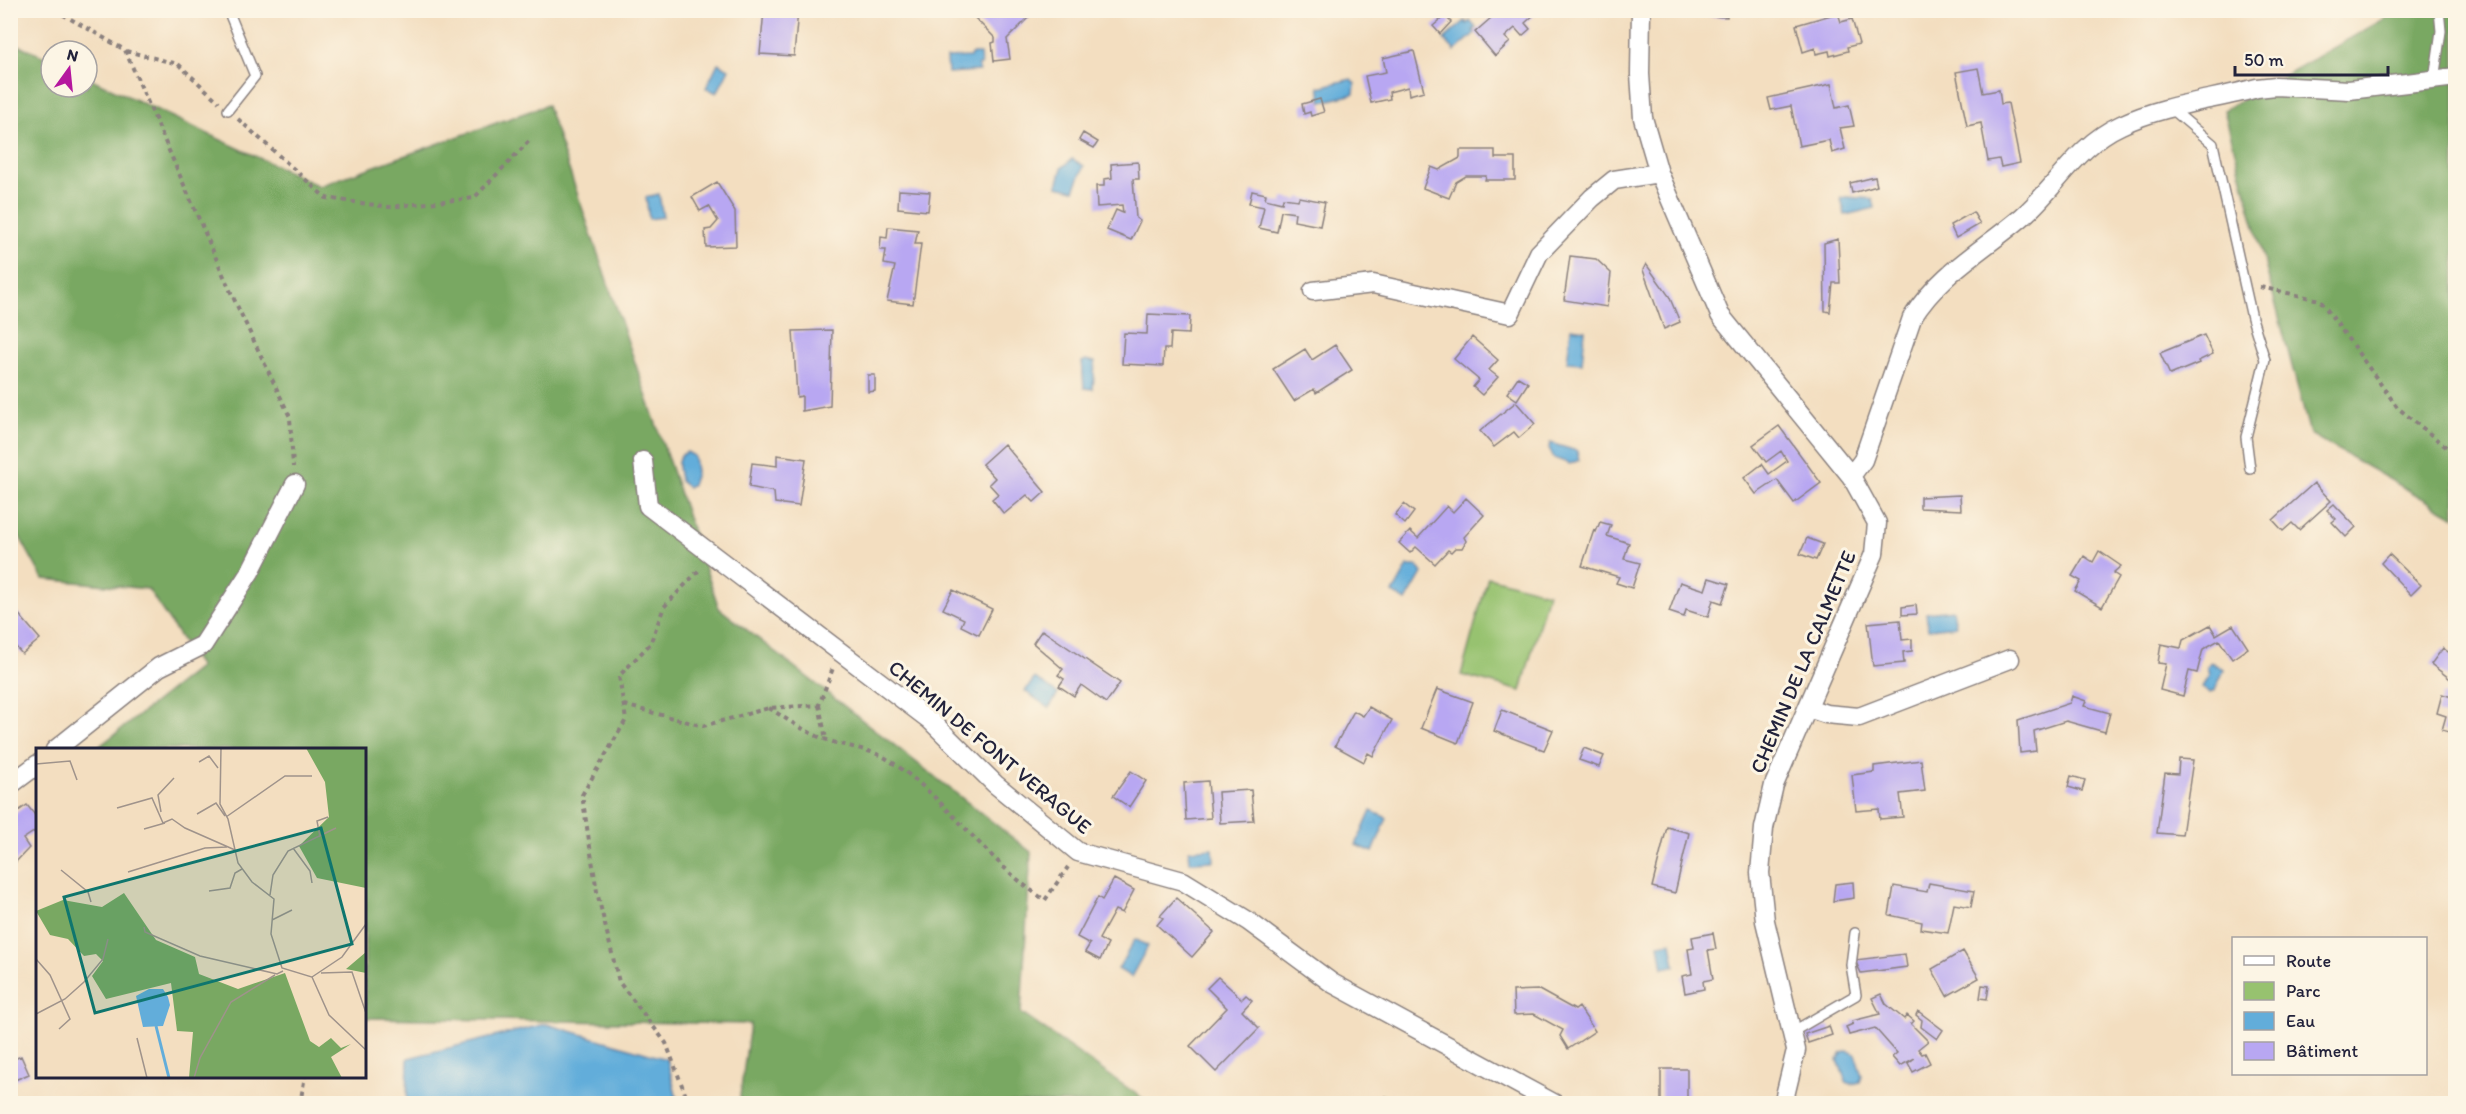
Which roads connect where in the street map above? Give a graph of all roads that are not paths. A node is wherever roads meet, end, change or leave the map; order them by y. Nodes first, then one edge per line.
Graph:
1 (228, 10) edge
2 (1641, 10) edge
3 (2439, 10) edge
4 (2456, 77) edge
5 (2434, 80) junction
6 (2172, 109) junction
7 (228, 110) road end
8 (1659, 173) junction
9 (1313, 291) dead end
10 (643, 461) dead end
11 (2250, 469) dead end
12 (1851, 476) junction
13 (295, 484) road end
14 (2010, 659) dead end
15 (1808, 708) junction
16 (58, 748) edge
17 (36, 766) edge
18 (10, 785) edge
19 (1855, 933) dead end
20 (1792, 1032) junction
21 (1556, 1104) edge
22 (1783, 1104) edge

1 - 7 lane
2 - 8 street, CHEMIN DE LA CALMETTE
3 - 5 lane
4 - 5 street
5 - 6 street
6 - 11 lane
6 - 12 street
8 - 9 street
8 - 12 street, CHEMIN DE LA CALMETTE
10 - 21 street, CHEMIN DE FONT VERAGUE
12 - 15 street, CHEMIN DE LA CALMETTE
13 - 16 street
14 - 15 street
15 - 20 street, CHEMIN DE LA CALMETTE
17 - 18 street
19 - 20 lane
20 - 22 street, CHEMIN DE LA CALMETTE

